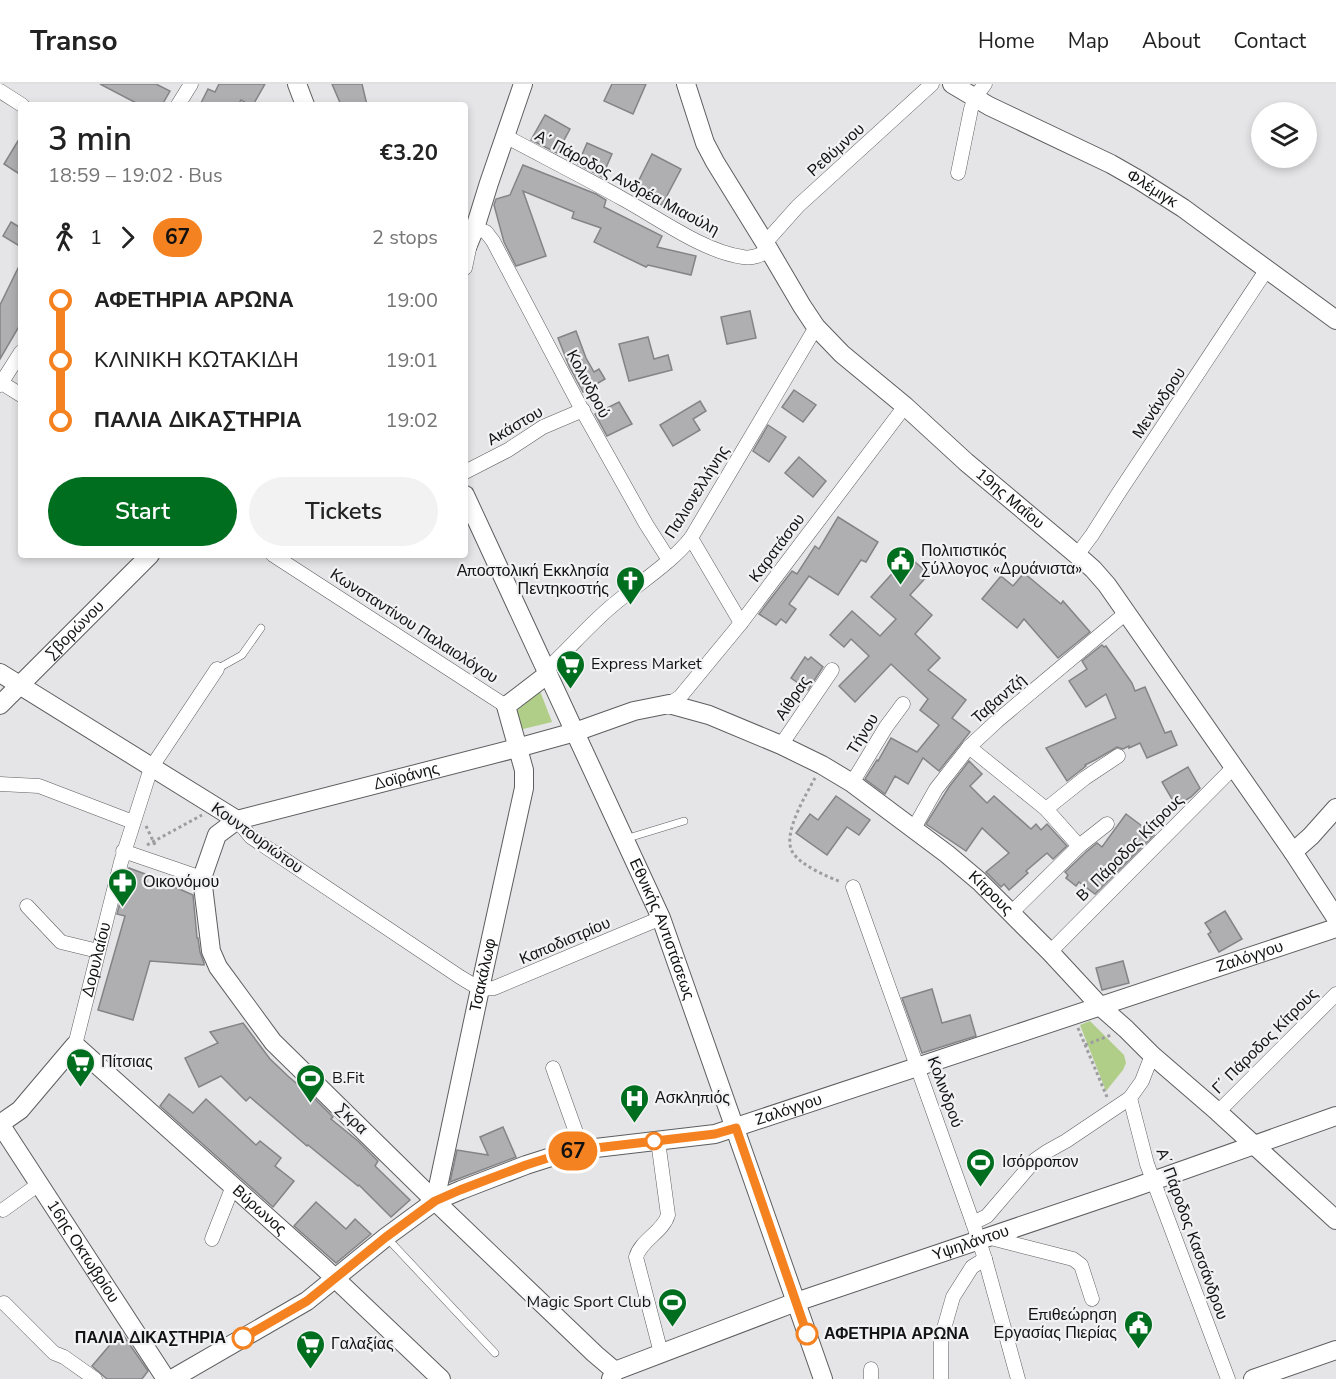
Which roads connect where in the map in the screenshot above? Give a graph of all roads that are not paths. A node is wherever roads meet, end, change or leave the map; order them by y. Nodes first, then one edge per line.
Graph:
1 (191, 84) edge
2 (297, 84) edge
3 (523, 84) edge
4 (686, 84) edge
5 (932, 84) edge
6 (952, 84) edge
7 (0, 91) edge
8 (980, 91) edge
9 (18, 102) edge
10 (180, 102) edge
11 (304, 102) edge
12 (505, 136) junction
13 (958, 174) dead end
14 (470, 240) edge
15 (767, 247) junction
16 (1267, 269) junction
17 (1336, 320) edge
18 (816, 327) junction
19 (18, 357) edge
20 (1, 383) edge
21 (18, 393) edge
22 (905, 406) junction
23 (583, 410) junction
24 (468, 470) edge
25 (468, 501) edge
26 (691, 538) junction
27 (1077, 555) junction
28 (147, 558) edge
29 (278, 558) edge
30 (669, 560) junction
31 (1126, 613) junction
32 (741, 623) junction
33 (261, 628) dead end
34 (217, 669) joint
35 (832, 670) dead end
36 (547, 672) junction
37 (0, 673) edge
38 (19, 686) junction
39 (669, 704) junction
40 (903, 704) dead end
41 (0, 705) edge
42 (506, 706) junction
43 (575, 732) junction
44 (781, 745) junction
45 (969, 747) junction
46 (517, 748) junction
47 (1118, 756) dead end
48 (1234, 767) junction
49 (151, 768) junction
50 (852, 783) junction
51 (0, 784) edge
52 (1336, 808) edge
53 (1046, 809) junction
54 (138, 820) junction
55 (237, 820) junction
56 (684, 821) dead end
57 (1107, 824) dead end
58 (914, 828) junction
59 (625, 839) junction
60 (1079, 846) junction
61 (1293, 852) junction
62 (128, 853) junction
63 (202, 878) junction
64 (853, 887) road end
65 (27, 906) dead end
66 (1011, 913) junction
67 (662, 918) junction
68 (1336, 918) edge
69 (1336, 928) edge
70 (98, 951) junction
71 (1050, 952) junction
72 (480, 989) junction
73 (1336, 994) edge
74 (1101, 1007) junction
75 (75, 1045) junction
76 (1152, 1055) junction
77 (919, 1067) junction
78 (553, 1068) dead end
79 (1130, 1098) junction
80 (1218, 1112) junction
81 (1336, 1116) edge
82 (0, 1124) edge
83 (736, 1128) junction
84 (658, 1141) junction
85 (1253, 1144) junction
86 (582, 1149) junction
87 (1154, 1180) junction
88 (39, 1184) junction
89 (234, 1186) junction
90 (443, 1198) junction
91 (3, 1209) dead end
92 (1336, 1220) edge
93 (973, 1223) junction
94 (386, 1237) junction
95 (212, 1239) dead end
96 (983, 1239) junction
97 (985, 1259) junction
98 (336, 1279) junction
99 (1092, 1299) dead end
100 (796, 1302) junction
101 (4, 1303) dead end
102 (1336, 1350) edge
103 (495, 1353) dead end
104 (661, 1353) junction
105 (613, 1375) edge
106 (94, 1379) edge
107 (166, 1379) edge
108 (172, 1379) edge
109 (441, 1379) edge
110 (823, 1379) edge
111 (940, 1379) edge
112 (1018, 1379) edge
113 (1228, 1379) edge
114 (1253, 1379) edge

1 - 10 street
2 - 11 street
3 - 12 street
4 - 15 street, 19ης Μαΐου
5 - 15 street, Ρεθύμνου
6 - 8 street, Φλέμιγκ
7 - 9 street
8 - 13 street
8 - 16 street, Φλέμιγκ
12 - 14 street
12 - 15 street, Α΄ Πάροδος Ανδρέα Μιαούλη
14 - 23 street, Κολινδρού
15 - 18 street, 19ης Μαΐου
16 - 17 street, Φλέμιγκ
16 - 27 street, Μενάνδρου
18 - 22 street, 19ης Μαΐου
18 - 26 street, Παλιονελλήνης
19 - 20 street
20 - 21 street
22 - 27 street, 19ης Μαΐου
22 - 32 street, Καρατάσου
23 - 24 street, Ακάστου
23 - 30 street, Κολινδρού
25 - 36 street, Εθνικής Αντιστάσεως
26 - 30 street, Παλιονελλήνης
26 - 32 street
27 - 31 street, 19ης Μαΐου
28 - 38 street, Σβορώνου
29 - 42 street, Κωνσταντίνου Παλαιολόγου
30 - 36 street, Παλιονελλήνης
31 - 45 street, Ταβαντζή
31 - 48 street, 19ης Μαΐου
32 - 39 street, Καρατάσου
33 - 34 lane
34 - 49 street, Δορυλαίου
35 - 44 street, Αίθρας
36 - 42 street
36 - 43 street, Εθνικής Αντιστάσεως
37 - 38 street, Κουντουριώτου
38 - 41 street, Σβορώνου
38 - 49 street, Κουντουριώτου
39 - 43 street, Κίτρους
39 - 44 street, Κίτρους
40 - 50 street, Τήνου
42 - 46 street, Τσακάλωφ
43 - 46 street, Δοϊράνης
43 - 59 street, Εθνικής Αντιστάσεως
44 - 50 street, Κίτρους
45 - 53 street
45 - 58 street, Ταβαντζή
46 - 55 street, Δοϊράνης
46 - 72 street, Τσακάλωφ
47 - 53 street
48 - 61 street, 19ης Μαΐου
48 - 71 street, Β΄ Πάροδος Κίτρους
49 - 54 street, Δορυλαίου
49 - 55 street, Κουντουριώτου
50 - 58 street, Κίτρους
51 - 54 street
52 - 61 street
53 - 60 street
54 - 62 street, Δορυλαίου
55 - 63 street, Σκρα
55 - 72 street, Κουντουριώτου
56 - 59 lane
57 - 60 street
58 - 66 street, Κίτρους
59 - 67 street, Εθνικής Αντιστάσεως
60 - 66 street
61 - 68 street, 19ης Μαΐου
62 - 63 street
62 - 70 street, Δορυλαίου
63 - 90 street, Σκρα
64 - 77 street, Κολινδρού
65 - 70 street
66 - 71 street, Κίτρους
67 - 72 street, Καποδιστρίου
67 - 83 street, Εθνικής Αντιστάσεως
69 - 74 street, Ζαλόγγου
70 - 75 street, Δορυλαίου
71 - 74 street, Κίτρους
72 - 90 street, Τσακάλωφ
73 - 80 street, Γ΄ Πάροδος Κίτρους
74 - 76 street, Κίτρους
74 - 77 street, Ζαλόγγου
75 - 82 street, Δορυλαίου
75 - 89 street, Βύρωνος
76 - 79 street
76 - 80 street, Κίτρους
77 - 83 street, Ζαλόγγου
77 - 93 street, Κολινδρού
78 - 86 street
79 - 87 street, Α΄ Πάροδος Κασσάνδρου
79 - 93 street
80 - 85 street, Κίτρους
81 - 85 street, Υψηλάντου
82 - 88 street, 16ης Οκτωβρίου
83 - 84 street, Ζαλόγγου
83 - 100 street, Εθνικής Αντιστάσεως
84 - 86 street, Ζαλόγγου
84 - 104 street
85 - 87 street, Υψηλάντου
85 - 92 street, Κίτρους
86 - 90 street, Ζαλόγγου
87 - 96 street, Υψηλάντου
87 - 113 street, Α΄ Πάροδος Κασσάνδρου
88 - 91 street
88 - 107 street, 16ης Οκτωβρίου
89 - 95 street
89 - 98 street, Βύρωνος
90 - 94 street, Ζαλόγγου
90 - 105 street, Σκρα
93 - 96 street, Κολινδρού
94 - 98 street, Ζαλόγγου
94 - 103 lane
96 - 97 street, Κολινδρού
96 - 99 street
96 - 100 street, Υψηλάντου
97 - 111 street
97 - 112 street, Κολινδρού
98 - 108 street, Ζαλόγγου
98 - 109 street, Βύρωνος
100 - 104 street, Υψηλάντου
100 - 110 street, Εθνικής Αντιστάσεως
101 - 106 street
102 - 114 street
104 - 105 street, Υψηλάντου

